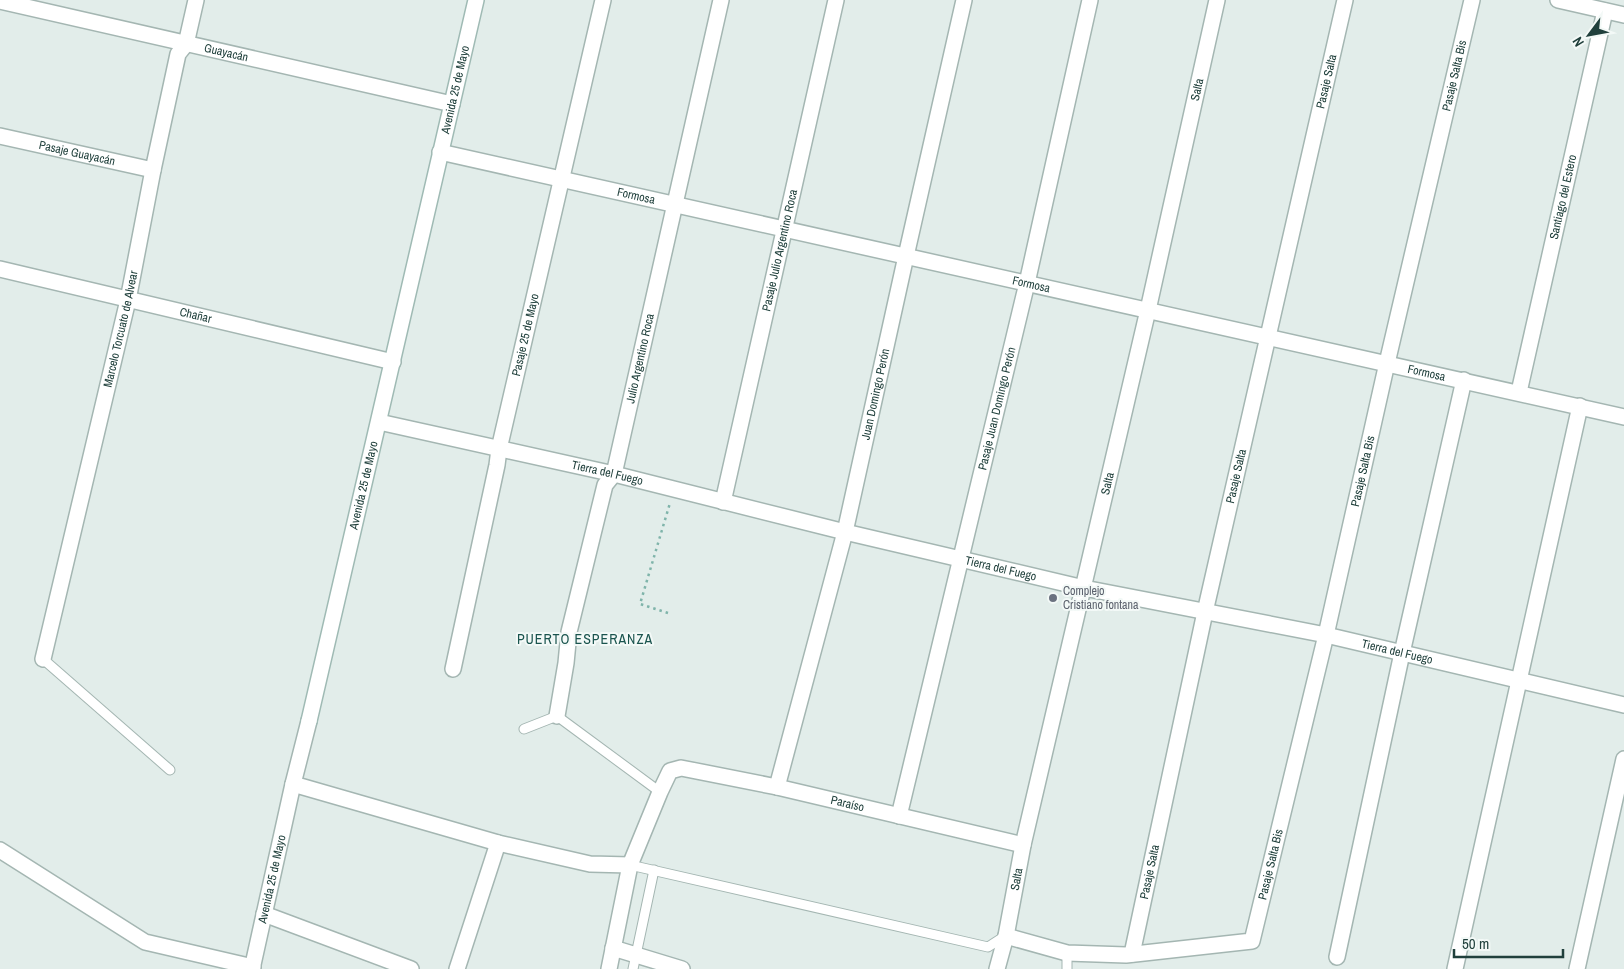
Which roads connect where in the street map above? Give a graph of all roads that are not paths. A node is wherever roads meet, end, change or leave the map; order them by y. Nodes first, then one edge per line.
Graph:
1 (196, 0) edge
2 (476, 0) edge
3 (603, 0) edge
4 (721, 0) edge
5 (836, 0) edge
6 (964, 0) edge
7 (1090, 0) edge
8 (1217, 0) edge
9 (1345, 0) edge
10 (1472, 0) edge
11 (1558, 0) edge
12 (0, 1) edge
13 (1606, 5) edge
14 (1624, 15) edge
15 (186, 44) junction
16 (452, 104) junction
17 (0, 136) edge
18 (440, 152) junction
19 (153, 170) junction
20 (562, 179) junction
21 (675, 204) junction
22 (785, 229) junction
23 (906, 256) junction
24 (0, 269) edge
25 (1027, 283) junction
26 (128, 300) junction
27 (1148, 310) junction
28 (1268, 337) junction
29 (393, 362) junction
30 (1387, 363) junction
31 (1464, 380) junction
32 (1519, 392) junction
33 (1580, 406) junction
34 (1624, 417) edge
35 (379, 422) junction
36 (500, 450) junction
37 (614, 474) junction
38 (723, 502) junction
39 (846, 532) junction
40 (961, 558) junction
41 (1084, 588) junction
42 (1205, 612) junction
43 (1326, 634) junction
44 (1402, 652) junction
45 (43, 659) joint
46 (453, 669) dead end
47 (1519, 681) junction
48 (1624, 705) edge
49 (557, 716) junction
50 (524, 729) dead end
51 (1624, 760) edge
52 (170, 770) dead end
53 (293, 784) junction
54 (777, 787) junction
55 (660, 792) junction
56 (899, 816) junction
57 (498, 843) junction
58 (1024, 845) junction
59 (0, 850) edge
60 (630, 865) junction
61 (654, 870) junction
62 (264, 914) junction
63 (1006, 936) junction
64 (613, 948) junction
65 (1067, 953) junction
66 (1132, 954) junction
67 (1337, 957) dead end
68 (634, 962) edge
69 (253, 968) edge
70 (411, 969) edge
71 (457, 969) edge
72 (609, 969) edge
73 (682, 969) edge
74 (997, 969) edge
75 (1067, 969) edge
76 (1455, 969) edge
77 (1577, 969) edge

1 - 15 street, Marcelo Torcuato de Alvear
2 - 16 street, Avenida 25 de Mayo
3 - 20 street, Pasaje 25 de Mayo
4 - 21 street, Julio Argentino Roca
5 - 22 street, Pasaje Julio Argentino Roca
6 - 23 street, Juan Domingo Perón
7 - 25 street, Pasaje Juan Domingo Perón
8 - 27 street, Salta
9 - 28 street, Pasaje Salta
10 - 30 street, Pasaje Salta Bis
11 - 13 street
12 - 15 street, Guayacán
13 - 14 street
13 - 32 street, Santiago del Estero
15 - 16 street, Guayacán
15 - 19 street, Marcelo Torcuato de Alvear
16 - 18 street, Avenida 25 de Mayo
17 - 19 street, Pasaje Guayacán
18 - 20 street, Formosa
18 - 29 street, Avenida 25 de Mayo
19 - 26 street, Marcelo Torcuato de Alvear
20 - 21 street, Formosa
20 - 36 street, Pasaje 25 de Mayo
21 - 22 street, Formosa
21 - 37 street, Julio Argentino Roca
22 - 23 street, Formosa
22 - 38 street, Pasaje Julio Argentino Roca
23 - 25 street, Formosa
23 - 39 street, Juan Domingo Perón
24 - 26 street, Chañar
25 - 27 street, Formosa
25 - 40 street, Pasaje Juan Domingo Perón
26 - 29 street, Chañar
26 - 45 street, Marcelo Torcuato de Alvear
27 - 28 street, Formosa
27 - 41 street, Salta
28 - 30 street, Formosa
28 - 42 street, Pasaje Salta
29 - 35 street, Avenida 25 de Mayo
30 - 31 street, Formosa
30 - 43 street, Pasaje Salta Bis
31 - 32 street, Formosa
31 - 44 street
32 - 33 street, Formosa
33 - 34 street, Formosa
33 - 47 street
35 - 36 street, Tierra del Fuego
35 - 53 street, Avenida 25 de Mayo
36 - 37 street, Tierra del Fuego
36 - 46 street, Pasaje 25 de Mayo
37 - 38 street, Tierra del Fuego
37 - 49 street, Julio Argentino Roca
38 - 39 street, Tierra del Fuego
39 - 40 street, Tierra del Fuego
39 - 54 street, Juan Domingo Perón
40 - 41 street, Tierra del Fuego
40 - 56 street, Pasaje Juan Domingo Perón
41 - 42 street, Tierra del Fuego
41 - 58 street, Salta
42 - 43 street, Tierra del Fuego
42 - 66 street, Pasaje Salta
43 - 44 street, Tierra del Fuego
43 - 66 street, Pasaje Salta Bis
44 - 47 street, Tierra del Fuego
44 - 67 street
45 - 52 lane
47 - 48 street, Tierra del Fuego
47 - 76 street
49 - 50 lane
49 - 55 lane
51 - 77 street
53 - 57 street
53 - 62 street, Avenida 25 de Mayo
54 - 55 street, Paraíso
54 - 56 street, Paraíso
55 - 60 street
56 - 58 street, Paraíso
57 - 60 street
57 - 71 street
58 - 63 street, Salta
59 - 69 street
60 - 61 lane
60 - 64 street
61 - 63 lane
61 - 68 lane
62 - 69 street, Avenida 25 de Mayo
62 - 70 street
63 - 65 street
63 - 74 street, Salta
64 - 68 street
64 - 72 street
65 - 66 street
65 - 75 lane
68 - 73 street

